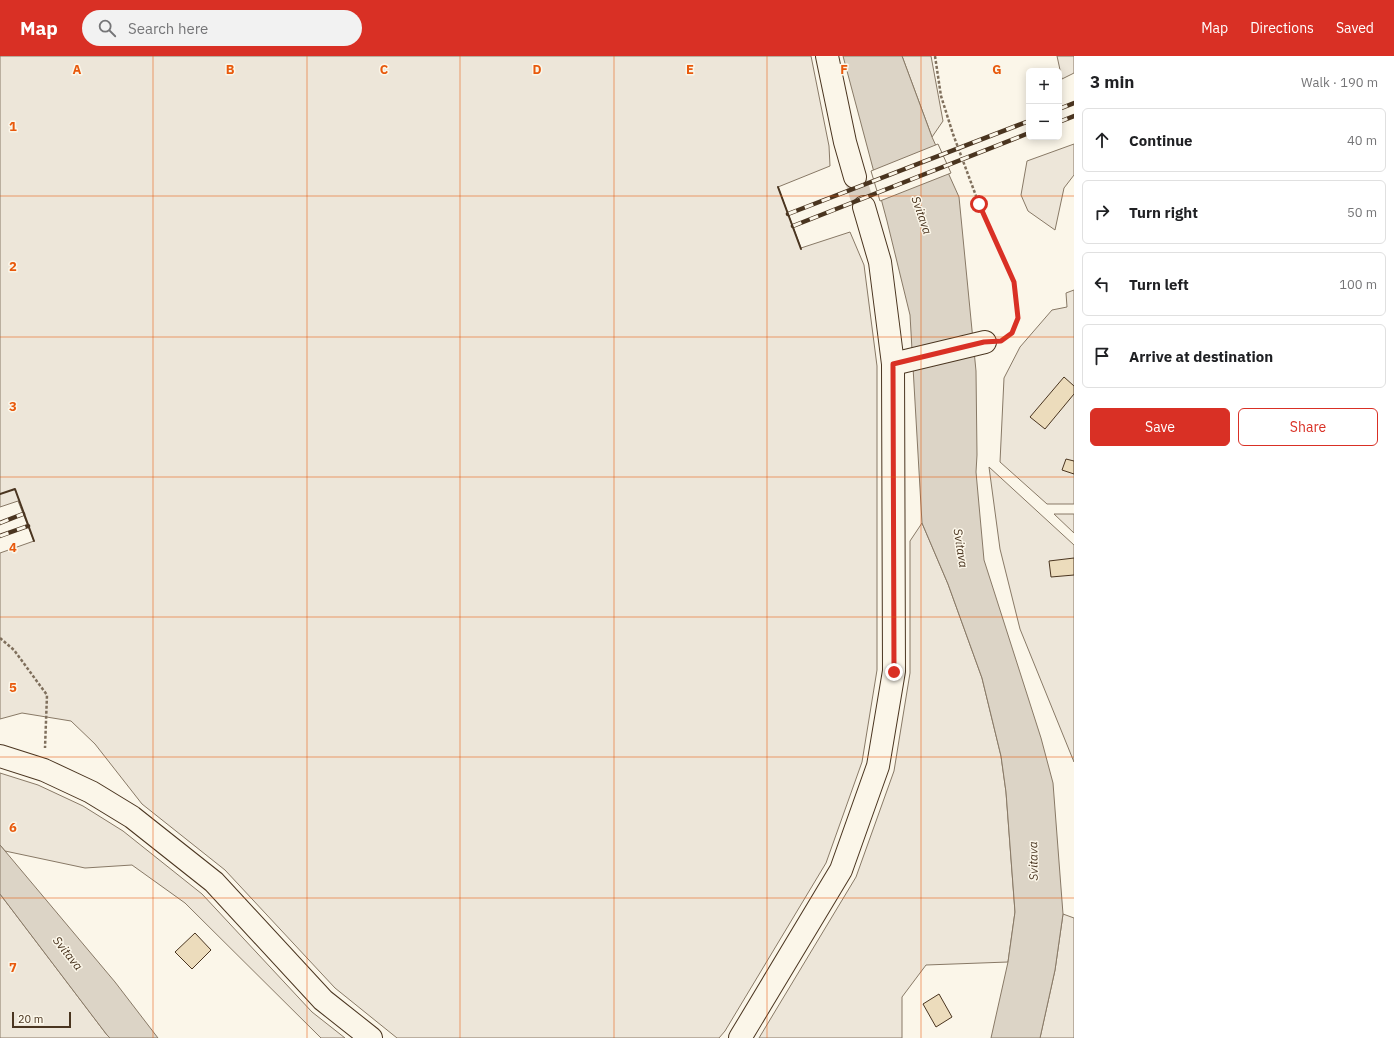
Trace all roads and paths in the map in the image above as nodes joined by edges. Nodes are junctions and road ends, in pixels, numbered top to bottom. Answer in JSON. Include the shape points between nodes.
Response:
{"nodes":[{"id":1,"x":827,"y":56,"type":"edge"},
{"id":2,"x":935,"y":56,"type":"edge"},
{"id":3,"x":855,"y":177,"type":"tunnel mouth"},
{"id":4,"x":864,"y":207,"type":"tunnel mouth"},
{"id":5,"x":984,"y":342,"type":"joint"},
{"id":6,"x":893,"y":364,"type":"junction"},
{"id":7,"x":0,"y":638,"type":"edge"},
{"id":8,"x":0,"y":756,"type":"edge"},
{"id":9,"x":44,"y":770,"type":"junction"},
{"id":10,"x":371,"y":1038,"type":"edge"},
{"id":11,"x":740,"y":1038,"type":"edge"}],
"edges":[{"from":1,"to":3,"type":"street"},
{"from":2,"to":5,"type":"path","via":[[941,96],[953,134],[979,204],[1014,282],[1018,318],[1012,333],[1001,341]]},
{"from":4,"to":6,"type":"street","via":[[880,262]]},
{"from":5,"to":6,"type":"street"},
{"from":6,"to":11,"type":"street","via":[[894,672],[878,766],[841,870]]},
{"from":7,"to":9,"type":"path","via":[[14,650],[47,695]]},
{"from":8,"to":9,"type":"street"},
{"from":9,"to":10,"type":"street","via":[[91,792],[132,817],[214,882],[323,1000]]}]}
